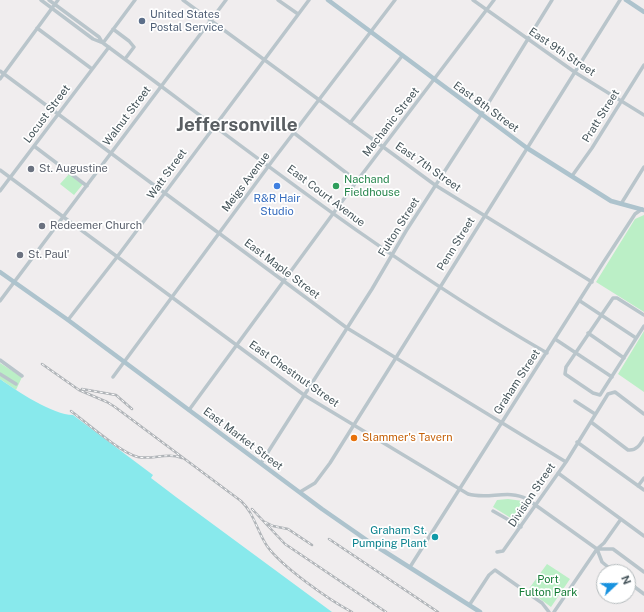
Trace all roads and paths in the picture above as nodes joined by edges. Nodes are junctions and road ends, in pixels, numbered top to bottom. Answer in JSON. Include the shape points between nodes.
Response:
{"nodes":[{"id":1,"x":41,"y":0,"type":"edge"},
{"id":2,"x":49,"y":0,"type":"edge"},
{"id":3,"x":58,"y":0,"type":"edge"},
{"id":4,"x":135,"y":0,"type":"edge"},
{"id":5,"x":183,"y":0,"type":"edge"},
{"id":6,"x":226,"y":0,"type":"edge"},
{"id":7,"x":278,"y":0,"type":"edge"},
{"id":8,"x":309,"y":0,"type":"edge"},
{"id":9,"x":328,"y":0,"type":"edge"},
{"id":10,"x":395,"y":0,"type":"edge"},
{"id":11,"x":473,"y":0,"type":"edge"},
{"id":12,"x":494,"y":0,"type":"edge"},
{"id":13,"x":552,"y":0,"type":"edge"},
{"id":14,"x":620,"y":0,"type":"edge"},
{"id":15,"x":626,"y":0,"type":"edge"},
{"id":16,"x":55,"y":4,"type":"junction"},
{"id":17,"x":52,"y":9,"type":"junction"},
{"id":18,"x":486,"y":10,"type":"junction"},
{"id":19,"x":644,"y":12,"type":"edge"},
{"id":20,"x":298,"y":14,"type":"junction"},
{"id":21,"x":210,"y":20,"type":"junction"},
{"id":22,"x":37,"y":28,"type":"junction"},
{"id":23,"x":113,"y":29,"type":"junction"},
{"id":24,"x":371,"y":32,"type":"junction"},
{"id":25,"x":528,"y":40,"type":"junction"},
{"id":26,"x":103,"y":43,"type":"junction"},
{"id":27,"x":108,"y":47,"type":"junction"},
{"id":28,"x":402,"y":56,"type":"junction"},
{"id":29,"x":126,"y":59,"type":"junction"},
{"id":30,"x":265,"y":59,"type":"junction"},
{"id":31,"x":644,"y":65,"type":"edge"},
{"id":32,"x":92,"y":69,"type":"junction"},
{"id":33,"x":2,"y":73,"type":"edge"},
{"id":34,"x":576,"y":73,"type":"junction"},
{"id":35,"x":0,"y":79,"type":"edge"},
{"id":36,"x":435,"y":80,"type":"junction"},
{"id":37,"x":162,"y":86,"type":"junction"},
{"id":38,"x":319,"y":100,"type":"junction"},
{"id":39,"x":622,"y":101,"type":"junction"},
{"id":40,"x":58,"y":114,"type":"junction"},
{"id":41,"x":481,"y":115,"type":"junction"},
{"id":42,"x":644,"y":115,"type":"edge"},
{"id":43,"x":350,"y":123,"type":"junction"},
{"id":44,"x":215,"y":125,"type":"junction"},
{"id":45,"x":294,"y":134,"type":"junction"},
{"id":46,"x":34,"y":146,"type":"junction"},
{"id":47,"x":383,"y":147,"type":"junction"},
{"id":48,"x":527,"y":148,"type":"junction"},
{"id":49,"x":111,"y":153,"type":"junction"},
{"id":50,"x":269,"y":166,"type":"junction"},
{"id":51,"x":644,"y":167,"type":"edge"},
{"id":52,"x":0,"y":170,"type":"edge"},
{"id":53,"x":572,"y":176,"type":"junction"},
{"id":54,"x":10,"y":178,"type":"junction"},
{"id":55,"x":357,"y":181,"type":"junction"},
{"id":56,"x":435,"y":185,"type":"junction"},
{"id":57,"x":87,"y":186,"type":"junction"},
{"id":58,"x":0,"y":191,"type":"edge"},
{"id":59,"x":165,"y":193,"type":"junction"},
{"id":60,"x":621,"y":204,"type":"junction"},
{"id":61,"x":643,"y":209,"type":"edge"},
{"id":62,"x":334,"y":213,"type":"junction"},
{"id":63,"x":484,"y":216,"type":"junction"},
{"id":64,"x":63,"y":217,"type":"junction"},
{"id":65,"x":219,"y":233,"type":"junction"},
{"id":66,"x":391,"y":255,"type":"junction"},
{"id":67,"x":117,"y":257,"type":"junction"},
{"id":68,"x":0,"y":272,"type":"edge"},
{"id":69,"x":284,"y":282,"type":"junction"},
{"id":70,"x":592,"y":282,"type":"junction"},
{"id":71,"x":14,"y":283,"type":"junction"},
{"id":72,"x":440,"y":287,"type":"junction"},
{"id":73,"x":172,"y":298,"type":"junction"},
{"id":74,"x":0,"y":301,"type":"edge"},
{"id":75,"x":580,"y":301,"type":"junction"},
{"id":76,"x":644,"y":315,"type":"edge"},
{"id":77,"x":601,"y":316,"type":"junction"},
{"id":78,"x":68,"y":320,"type":"junction"},
{"id":79,"x":644,"y":326,"type":"edge"},
{"id":80,"x":347,"y":328,"type":"junction"},
{"id":81,"x":588,"y":333,"type":"junction"},
{"id":82,"x":636,"y":338,"type":"junction"},
{"id":83,"x":555,"y":339,"type":"junction"},
{"id":84,"x":236,"y":345,"type":"junction"},
{"id":85,"x":547,"y":353,"type":"junction"},
{"id":86,"x":576,"y":353,"type":"junction"},
{"id":87,"x":397,"y":358,"type":"junction"},
{"id":88,"x":624,"y":358,"type":"junction"},
{"id":89,"x":0,"y":360,"type":"edge"},
{"id":90,"x":125,"y":363,"type":"junction"},
{"id":91,"x":0,"y":374,"type":"edge"},
{"id":92,"x":22,"y":376,"type":"dead end"},
{"id":93,"x":113,"y":377,"type":"dead end"},
{"id":94,"x":612,"y":377,"type":"junction"},
{"id":95,"x":16,"y":384,"type":"dead end"},
{"id":96,"x":304,"y":395,"type":"junction"},
{"id":97,"x":575,"y":401,"type":"dead end"},
{"id":98,"x":190,"y":410,"type":"junction"},
{"id":99,"x":595,"y":414,"type":"junction"},
{"id":100,"x":644,"y":414,"type":"edge"},
{"id":101,"x":502,"y":422,"type":"junction"},
{"id":102,"x":591,"y":422,"type":"junction"},
{"id":103,"x":354,"y":425,"type":"junction"},
{"id":104,"x":644,"y":438,"type":"edge"},
{"id":105,"x":578,"y":442,"type":"junction"},
{"id":106,"x":566,"y":462,"type":"junction"},
{"id":107,"x":261,"y":463,"type":"junction"},
{"id":108,"x":558,"y":473,"type":"junction"},
{"id":109,"x":644,"y":478,"type":"edge"},
{"id":110,"x":638,"y":486,"type":"junction"},
{"id":111,"x":458,"y":488,"type":"junction"},
{"id":112,"x":644,"y":490,"type":"edge"},
{"id":113,"x":300,"y":492,"type":"junction"},
{"id":114,"x":536,"y":504,"type":"junction"},
{"id":115,"x":493,"y":510,"type":"dead end"},
{"id":116,"x":621,"y":519,"type":"junction"},
{"id":117,"x":521,"y":527,"type":"junction"},
{"id":118,"x":644,"y":536,"type":"edge"},
{"id":119,"x":597,"y":549,"type":"junction"},
{"id":120,"x":497,"y":552,"type":"dead end"},
{"id":121,"x":604,"y":564,"type":"edge"},
{"id":122,"x":410,"y":567,"type":"junction"},
{"id":123,"x":644,"y":572,"type":"edge"},
{"id":124,"x":470,"y":604,"type":"junction"},
{"id":125,"x":480,"y":612,"type":"edge"},
{"id":126,"x":549,"y":612,"type":"edge"},
{"id":127,"x":554,"y":612,"type":"edge"}],
"edges":[{"from":1,"to":17,"type":"street","name":"East Court Avenue"},
{"from":2,"to":16,"type":"street","name":"East Court Avenue"},
{"from":3,"to":16,"type":"street"},
{"from":4,"to":23,"type":"street"},
{"from":5,"to":21,"type":"street","name":"East 7th Street"},
{"from":6,"to":21,"type":"street","name":"Walnut Street"},
{"from":7,"to":20,"type":"street"},
{"from":8,"to":20,"type":"street","name":"Watt Street"},
{"from":9,"to":24,"type":"main road","name":"East 8th Street"},
{"from":10,"to":24,"type":"street","name":"Meigs Avenue"},
{"from":11,"to":18,"type":"street","name":"East 9th Street"},
{"from":12,"to":18,"type":"street","name":"Mechanic Street"},
{"from":13,"to":25,"type":"street","name":"Fulton Street"},
{"from":14,"to":34,"type":"street","name":"Penn Street"},
{"from":15,"to":19,"type":"main road"},
{"from":16,"to":17,"type":"street"},
{"from":16,"to":26,"type":"street","name":"East Court Avenue","via":[[100,37]]},
{"from":17,"to":22,"type":"street"},
{"from":17,"to":26,"type":"street","name":"East Court Avenue"},
{"from":18,"to":25,"type":"street","name":"East 9th Street"},
{"from":18,"to":36,"type":"street","name":"Mechanic Street"},
{"from":20,"to":30,"type":"street","name":"Watt Street"},
{"from":21,"to":30,"type":"street","name":"East 7th Street"},
{"from":21,"to":37,"type":"street","name":"Walnut Street"},
{"from":22,"to":32,"type":"street"},
{"from":22,"to":33,"type":"street"},
{"from":23,"to":26,"type":"street"},
{"from":23,"to":29,"type":"street","via":[[134,47]]},
{"from":24,"to":28,"type":"main road","name":"East 8th Street"},
{"from":24,"to":38,"type":"street","name":"Meigs Avenue"},
{"from":25,"to":34,"type":"street","name":"East 9th Street"},
{"from":25,"to":41,"type":"street","name":"Fulton Street"},
{"from":26,"to":27,"type":"street","name":"East Court Avenue"},
{"from":27,"to":29,"type":"street","name":"East Court Avenue"},
{"from":27,"to":32,"type":"street","name":"Locust Street"},
{"from":28,"to":36,"type":"main road","name":"East 8th Street"},
{"from":28,"to":43,"type":"street"},
{"from":29,"to":37,"type":"street","name":"East Court Avenue"},
{"from":30,"to":38,"type":"street","name":"East 7th Street"},
{"from":30,"to":44,"type":"street","name":"Watt Street"},
{"from":31,"to":39,"type":"street","name":"Pratt Street"},
{"from":32,"to":40,"type":"street","name":"Locust Street"},
{"from":33,"to":35,"type":"street"},
{"from":33,"to":40,"type":"street","name":"East Maple Street"},
{"from":34,"to":39,"type":"street","name":"East 9th Street"},
{"from":34,"to":48,"type":"street","name":"Penn Street"},
{"from":36,"to":41,"type":"main road","name":"East 8th Street"},
{"from":36,"to":47,"type":"street","name":"Mechanic Street"},
{"from":37,"to":44,"type":"street","name":"East Court Avenue"},
{"from":37,"to":49,"type":"street","name":"Walnut Street"},
{"from":38,"to":43,"type":"street","name":"East 7th Street"},
{"from":38,"to":45,"type":"street","name":"Meigs Avenue"},
{"from":39,"to":42,"type":"street","name":"East 9th Street"},
{"from":39,"to":53,"type":"street","name":"Pratt Street"},
{"from":40,"to":46,"type":"street","name":"Locust Street"},
{"from":40,"to":49,"type":"street","name":"East Maple Street"},
{"from":41,"to":48,"type":"main road","name":"East 8th Street"},
{"from":41,"to":56,"type":"street","name":"Fulton Street"},
{"from":43,"to":47,"type":"street","name":"East 7th Street"},
{"from":44,"to":50,"type":"street","name":"East Court Avenue"},
{"from":44,"to":59,"type":"street","name":"Watt Street"},
{"from":45,"to":50,"type":"street","name":"Meigs Avenue"},
{"from":45,"to":55,"type":"street"},
{"from":46,"to":54,"type":"street","name":"Locust Street"},
{"from":46,"to":57,"type":"street"},
{"from":47,"to":55,"type":"street","name":"Mechanic Street"},
{"from":47,"to":56,"type":"street","name":"East 7th Street"},
{"from":48,"to":53,"type":"main road","name":"East 8th Street"},
{"from":48,"to":63,"type":"street","name":"Penn Street"},
{"from":49,"to":57,"type":"street","name":"Walnut Street"},
{"from":49,"to":59,"type":"street","name":"East Maple Street"},
{"from":50,"to":62,"type":"street","name":"East Court Avenue"},
{"from":50,"to":65,"type":"street","name":"Meigs Avenue"},
{"from":51,"to":60,"type":"street"},
{"from":52,"to":54,"type":"street","name":"East Chestnut Street"},
{"from":53,"to":60,"type":"main road","name":"East 8th Street","via":[[611,201]]},
{"from":54,"to":58,"type":"street","name":"Locust Street"},
{"from":54,"to":64,"type":"street","name":"East Chestnut Street"},
{"from":55,"to":62,"type":"street","name":"Mechanic Street"},
{"from":56,"to":63,"type":"street","name":"East 7th Street"},
{"from":56,"to":66,"type":"street","name":"Fulton Street"},
{"from":57,"to":64,"type":"street","name":"Walnut Street"},
{"from":59,"to":65,"type":"street","name":"East Maple Street"},
{"from":59,"to":67,"type":"street","name":"Watt Street"},
{"from":60,"to":61,"type":"main road","name":"East 8th Street"},
{"from":61,"to":70,"type":"street","name":"Graham Street","via":[[635,214]]},
{"from":62,"to":66,"type":"street","name":"East Court Avenue"},
{"from":62,"to":69,"type":"street","name":"Mechanic Street"},
{"from":63,"to":70,"type":"street","name":"East 7th Street"},
{"from":63,"to":72,"type":"street","name":"Penn Street"},
{"from":64,"to":67,"type":"street","name":"East Chestnut Street"},
{"from":64,"to":71,"type":"street","name":"Walnut Street"},
{"from":65,"to":69,"type":"street","name":"East Maple Street"},
{"from":65,"to":73,"type":"street","name":"Meigs Avenue"},
{"from":66,"to":72,"type":"street","name":"East Court Avenue"},
{"from":66,"to":80,"type":"street","name":"Fulton Street"},
{"from":67,"to":73,"type":"street","name":"East Chestnut Street"},
{"from":67,"to":78,"type":"street","name":"Watt Street"},
{"from":68,"to":71,"type":"main road","name":"East Market Street"},
{"from":69,"to":80,"type":"street","name":"East Maple Street"},
{"from":69,"to":84,"type":"street","name":"Mechanic Street"},
{"from":70,"to":75,"type":"street","name":"Graham Street"},
{"from":71,"to":74,"type":"street","name":"Walnut Street"},
{"from":71,"to":78,"type":"main road","name":"East Market Street"},
{"from":72,"to":85,"type":"street","name":"East Court Avenue"},
{"from":72,"to":87,"type":"street","name":"Penn Street"},
{"from":73,"to":84,"type":"street","name":"East Chestnut Street"},
{"from":73,"to":90,"type":"street","name":"Meigs Avenue"},
{"from":75,"to":77,"type":"street"},
{"from":75,"to":83,"type":"street","name":"Graham Street"},
{"from":76,"to":77,"type":"street","via":[[615,297]]},
{"from":77,"to":81,"type":"street"},
{"from":77,"to":82,"type":"street"},
{"from":78,"to":90,"type":"main road","name":"East Market Street"},
{"from":79,"to":82,"type":"street"},
{"from":80,"to":87,"type":"street","name":"East Maple Street"},
{"from":80,"to":96,"type":"street","name":"Fulton Street"},
{"from":81,"to":86,"type":"street"},
{"from":81,"to":88,"type":"street"},
{"from":82,"to":88,"type":"street"},
{"from":83,"to":85,"type":"street","name":"Graham Street"},
{"from":83,"to":86,"type":"street"},
{"from":84,"to":96,"type":"street","name":"East Chestnut Street"},
{"from":84,"to":98,"type":"street","name":"Mechanic Street"},
{"from":85,"to":101,"type":"street","name":"Graham Street"},
{"from":86,"to":94,"type":"street"},
{"from":86,"to":94,"type":"street","via":[[564,373],[593,393],[600,395]]},
{"from":87,"to":101,"type":"street","name":"East Maple Street"},
{"from":87,"to":103,"type":"street","name":"Penn Street"},
{"from":88,"to":94,"type":"street"},
{"from":89,"to":92,"type":"street"},
{"from":90,"to":93,"type":"street","name":"Meigs Avenue"},
{"from":90,"to":98,"type":"main road","name":"East Market Street"},
{"from":91,"to":95,"type":"street"},
{"from":96,"to":103,"type":"street","name":"East Chestnut Street"},
{"from":96,"to":107,"type":"street","name":"Fulton Street"},
{"from":97,"to":99,"type":"street"},
{"from":98,"to":107,"type":"main road","name":"East Market Street"},
{"from":99,"to":100,"type":"street","name":"Division Street","via":[[608,394],[615,392]]},
{"from":99,"to":102,"type":"street","name":"Division Street"},
{"from":101,"to":106,"type":"street","name":"East Maple Street"},
{"from":101,"to":111,"type":"street","name":"Graham Street","via":[[482,456]]},
{"from":102,"to":104,"type":"street","via":[[628,450],[637,448]]},
{"from":102,"to":105,"type":"street","name":"Division Street"},
{"from":103,"to":111,"type":"street","name":"East Chestnut Street"},
{"from":103,"to":113,"type":"street","name":"Penn Street","via":[[324,473],[315,483]]},
{"from":105,"to":106,"type":"street","name":"Division Street"},
{"from":105,"to":110,"type":"street"},
{"from":106,"to":108,"type":"street","name":"Division Street"},
{"from":107,"to":113,"type":"main road","name":"East Market Street"},
{"from":108,"to":114,"type":"street","name":"Division Street"},
{"from":108,"to":116,"type":"street"},
{"from":109,"to":110,"type":"street"},
{"from":110,"to":112,"type":"street"},
{"from":111,"to":114,"type":"street","name":"East Chestnut Street","via":[[475,496],[514,494]]},
{"from":111,"to":122,"type":"street","name":"Graham Street"},
{"from":113,"to":122,"type":"main road","name":"East Market Street","via":[[368,541]]},
{"from":114,"to":117,"type":"street","name":"Division Street"},
{"from":114,"to":119,"type":"street","name":"East Chestnut Street"},
{"from":115,"to":117,"type":"street"},
{"from":116,"to":118,"type":"street"},
{"from":116,"to":119,"type":"street"},
{"from":117,"to":120,"type":"street","name":"Division Street","via":[[506,549]]},
{"from":119,"to":121,"type":"street"},
{"from":119,"to":123,"type":"street","via":[[613,549]]},
{"from":119,"to":127,"type":"street"},
{"from":122,"to":124,"type":"main road","name":"East Market Street"},
{"from":124,"to":125,"type":"main road","name":"East Market Street"},
{"from":124,"to":126,"type":"street","via":[[494,570],[497,570],[542,603]]}]}
